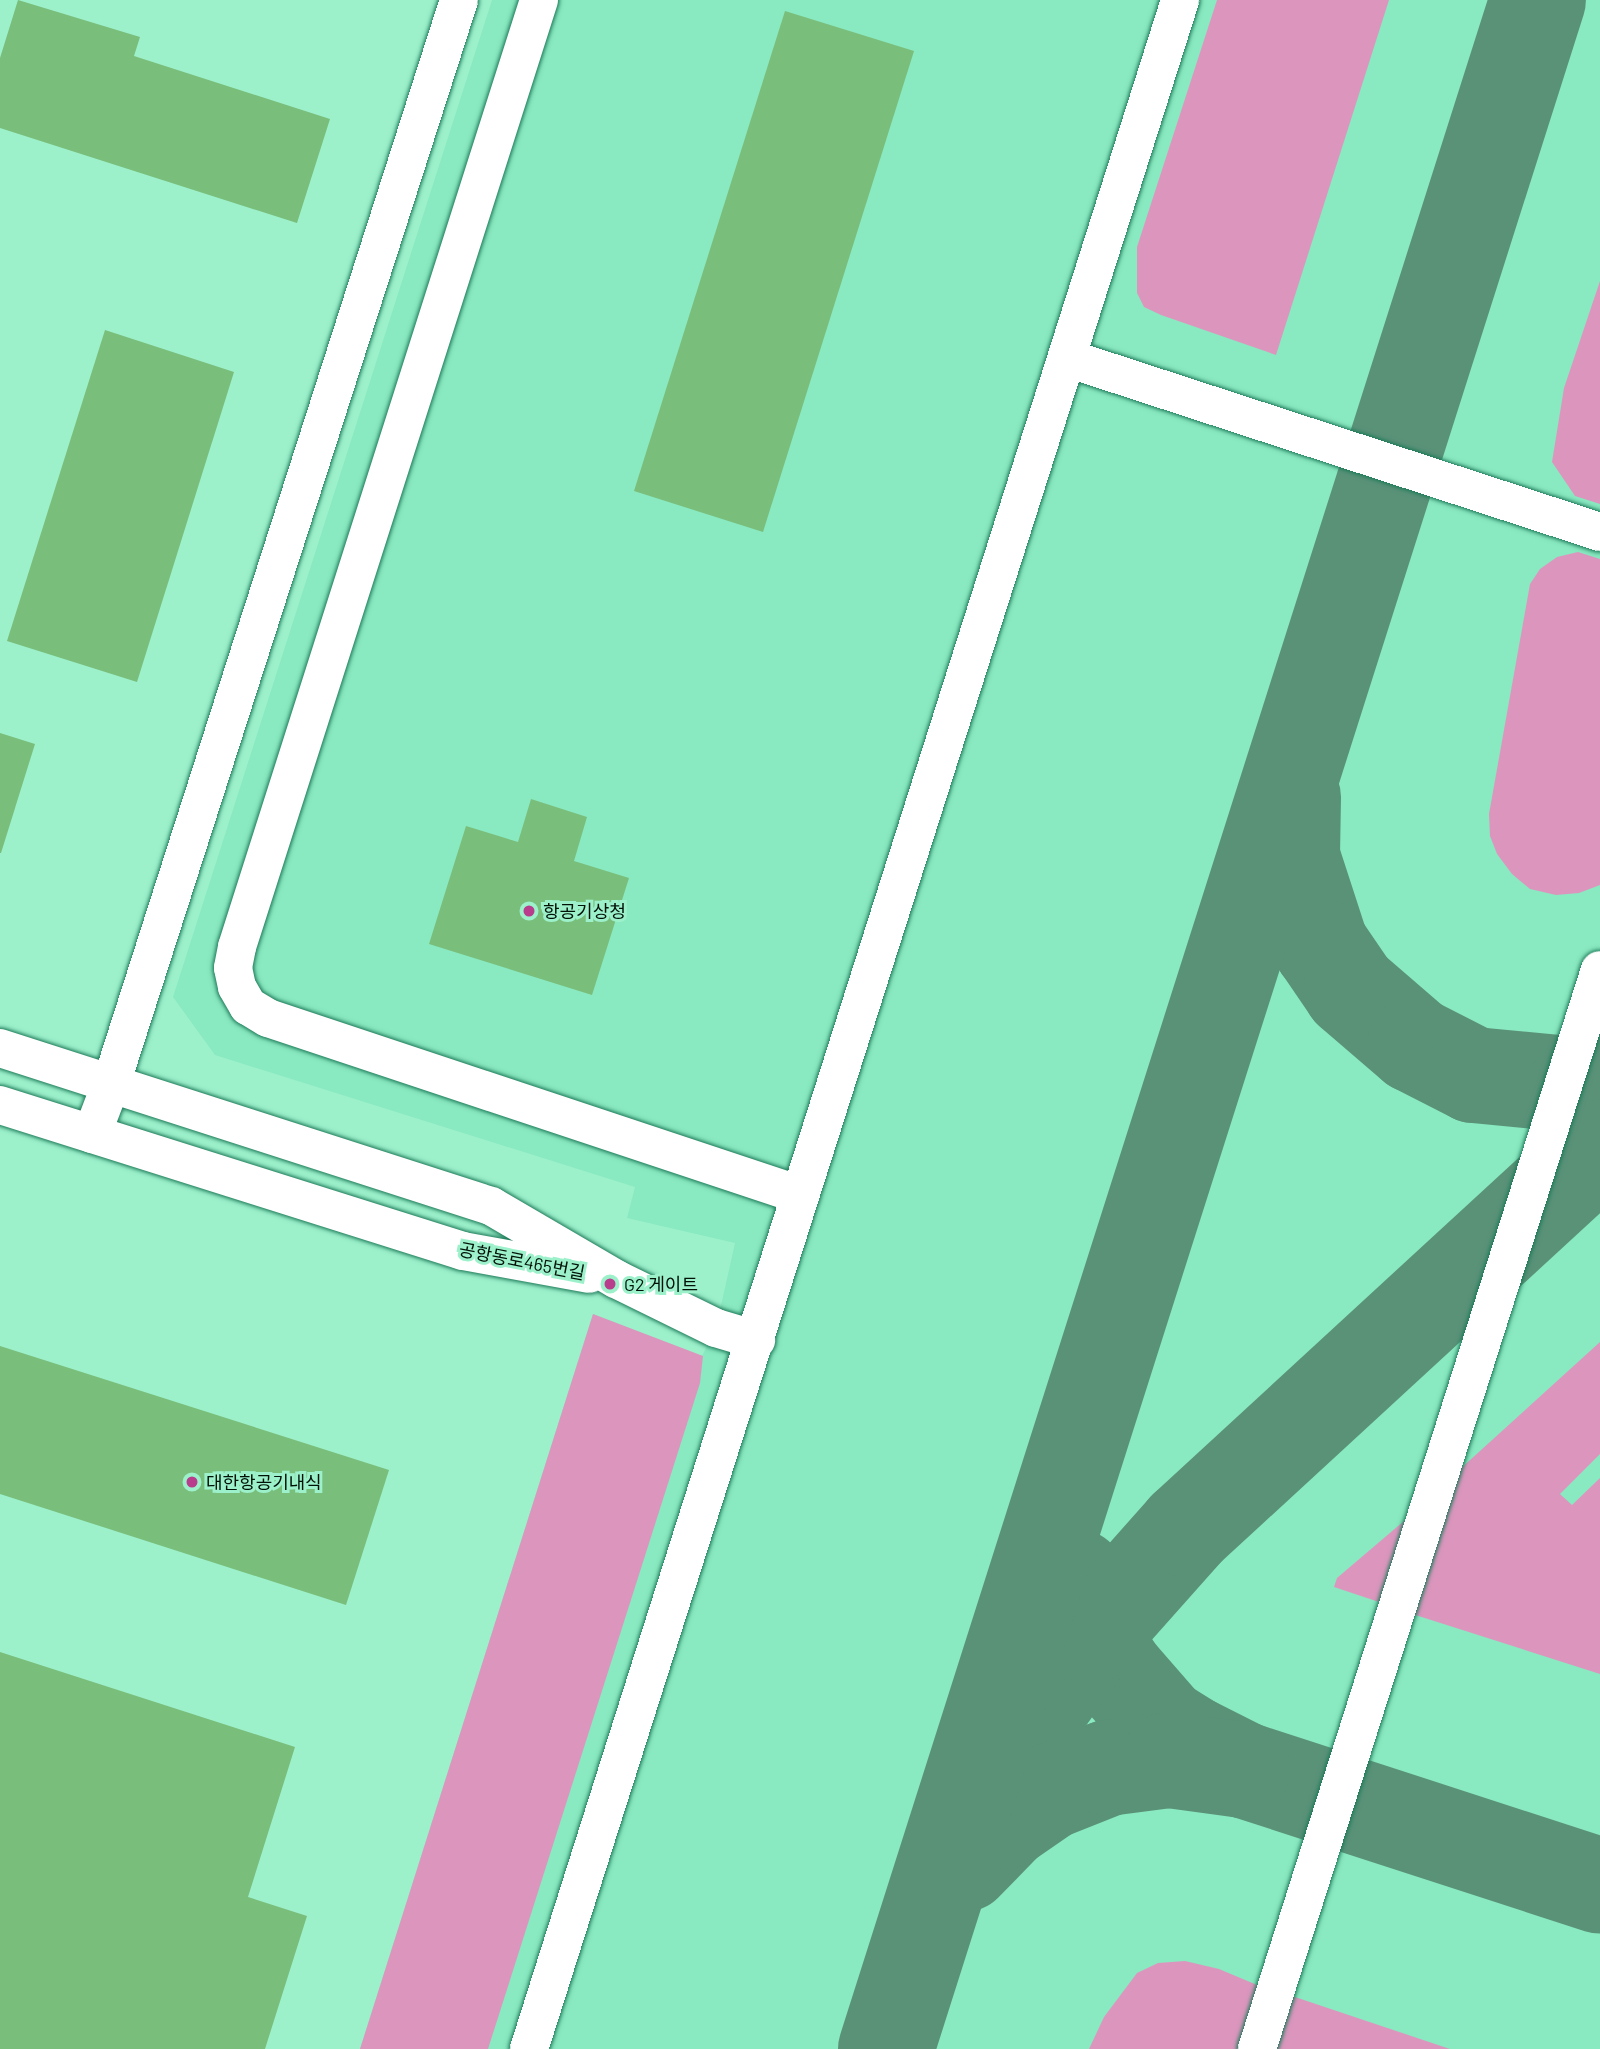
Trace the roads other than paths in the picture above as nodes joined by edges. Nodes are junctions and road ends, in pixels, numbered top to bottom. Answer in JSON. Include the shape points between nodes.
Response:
{"nodes":[{"id":1,"x":459,"y":0,"type":"edge"},
{"id":2,"x":539,"y":0,"type":"edge"},
{"id":3,"x":1180,"y":0,"type":"edge"},
{"id":4,"x":1067,"y":358,"type":"junction"},
{"id":5,"x":1600,"y":532,"type":"edge"},
{"id":6,"x":1600,"y":970,"type":"edge"},
{"id":7,"x":0,"y":1048,"type":"edge"},
{"id":8,"x":111,"y":1084,"type":"junction"},
{"id":9,"x":0,"y":1105,"type":"edge"},
{"id":10,"x":92,"y":1134,"type":"junction"},
{"id":11,"x":800,"y":1195,"type":"junction"},
{"id":12,"x":615,"y":1279,"type":"junction"},
{"id":13,"x":756,"y":1340,"type":"junction"},
{"id":14,"x":530,"y":2049,"type":"edge"},
{"id":15,"x":1257,"y":2049,"type":"edge"}],
"edges":[{"from":1,"to":8,"type":"lane"},
{"from":2,"to":11,"type":"lane","via":[[237,947],[233,968],[237,987],[248,1006],[268,1018]]},
{"from":3,"to":4,"type":"lane"},
{"from":4,"to":5,"type":"lane"},
{"from":4,"to":11,"type":"lane"},
{"from":6,"to":15,"type":"lane"},
{"from":7,"to":8,"type":"lane","name":"공항동로465번길"},
{"from":8,"to":10,"type":"lane"},
{"from":8,"to":12,"type":"lane","name":"공항동로465번길","via":[[491,1206]]},
{"from":9,"to":10,"type":"lane","name":"공항동로465번길"},
{"from":10,"to":12,"type":"lane","name":"공항동로465번길","via":[[463,1251]]},
{"from":11,"to":13,"type":"lane"},
{"from":12,"to":13,"type":"lane","via":[[716,1328]]},
{"from":13,"to":14,"type":"lane"}]}
